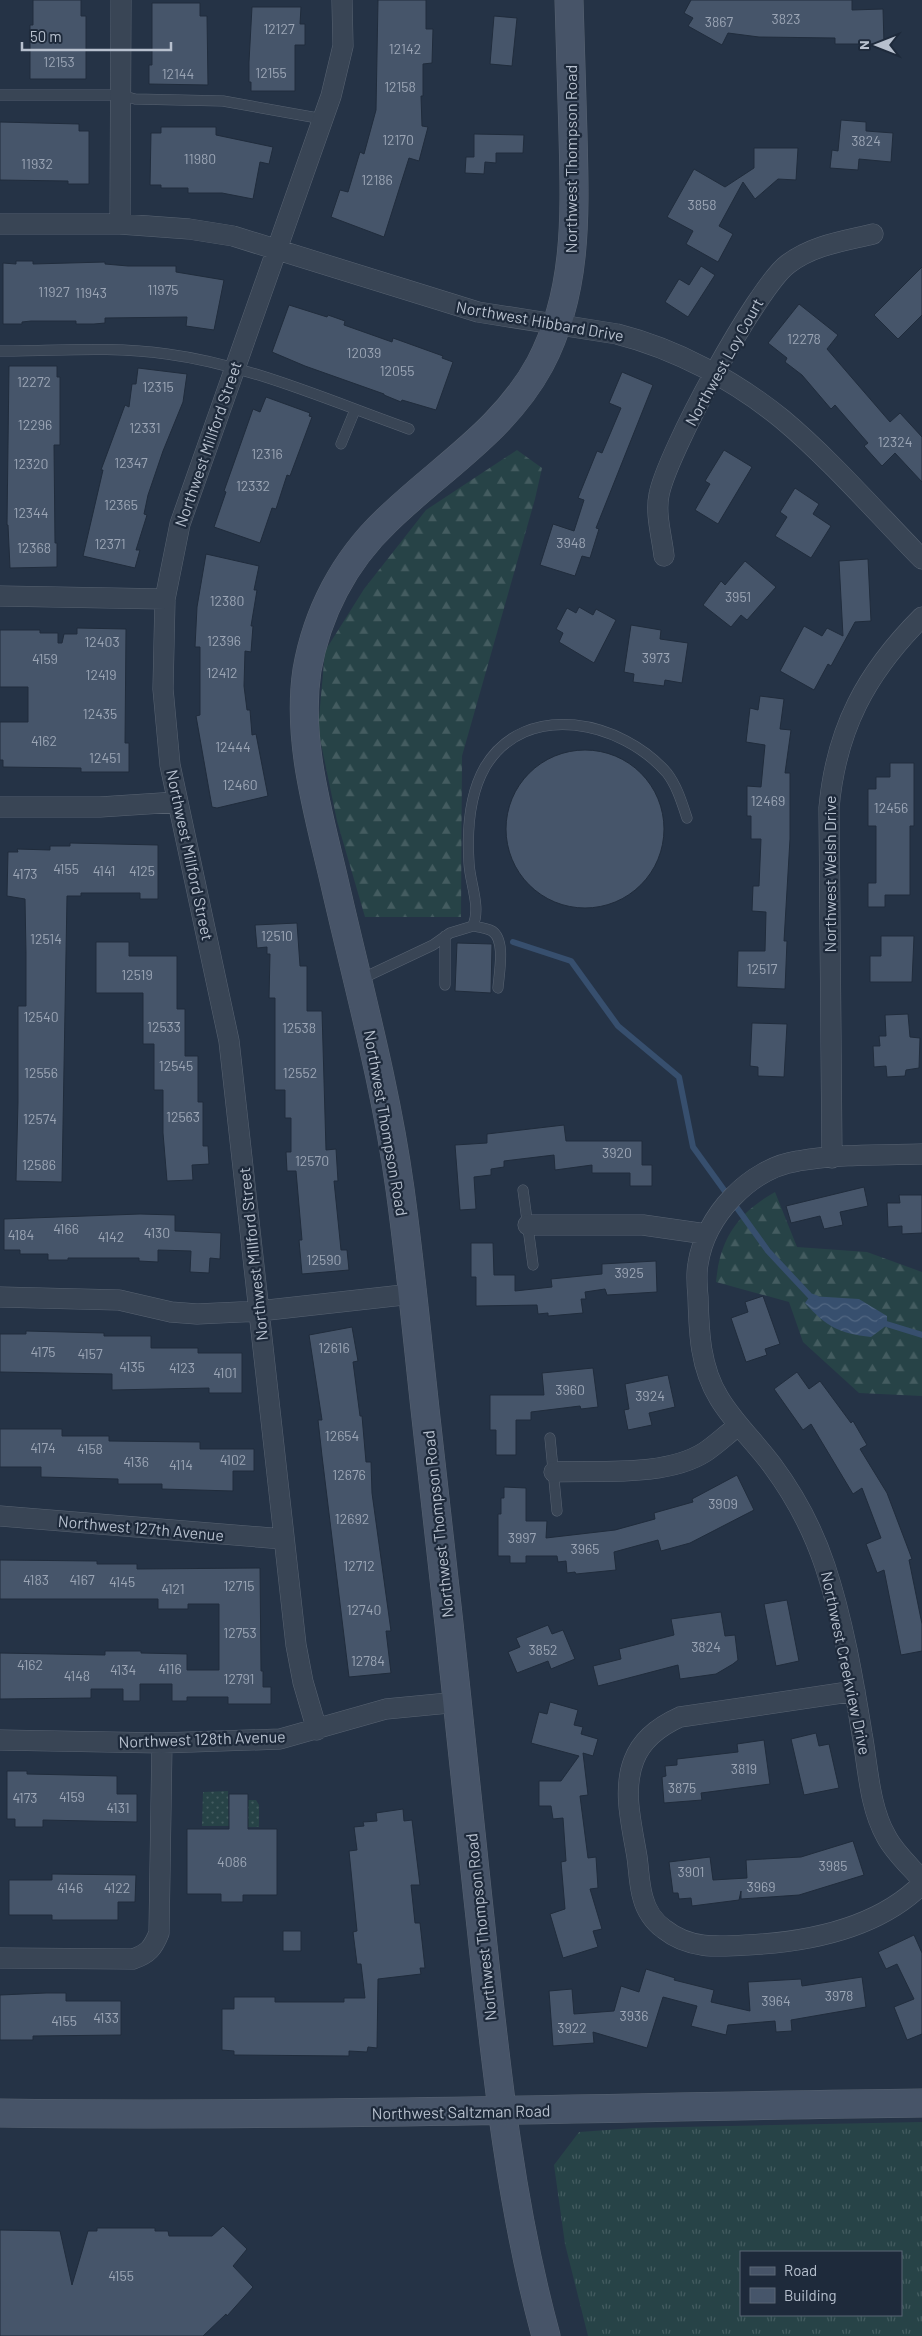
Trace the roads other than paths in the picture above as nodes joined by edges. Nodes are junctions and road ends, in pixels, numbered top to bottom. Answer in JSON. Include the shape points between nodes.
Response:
{"nodes":[{"id":1,"x":120,"y":0,"type":"edge"},
{"id":2,"x":342,"y":0,"type":"edge"},
{"id":3,"x":569,"y":0,"type":"edge"},
{"id":4,"x":0,"y":95,"type":"edge"},
{"id":5,"x":120,"y":95,"type":"junction"},
{"id":6,"x":324,"y":119,"type":"junction"},
{"id":7,"x":0,"y":224,"type":"edge"},
{"id":8,"x":120,"y":224,"type":"junction"},
{"id":9,"x":873,"y":234,"type":"dead end"},
{"id":10,"x":276,"y":248,"type":"junction"},
{"id":11,"x":556,"y":324,"type":"junction"},
{"id":12,"x":0,"y":351,"type":"edge"},
{"id":13,"x":234,"y":368,"type":"junction"},
{"id":14,"x":716,"y":374,"type":"junction"},
{"id":15,"x":355,"y":410,"type":"junction"},
{"id":16,"x":409,"y":429,"type":"dead end"},
{"id":17,"x":341,"y":444,"type":"dead end"},
{"id":18,"x":664,"y":556,"type":"dead end"},
{"id":19,"x":922,"y":559,"type":"edge"},
{"id":20,"x":0,"y":596,"type":"edge"},
{"id":21,"x":165,"y":598,"type":"junction"},
{"id":22,"x":922,"y":617,"type":"edge"},
{"id":23,"x":177,"y":802,"type":"junction"},
{"id":24,"x":0,"y":807,"type":"edge"},
{"id":25,"x":687,"y":818,"type":"dead end"},
{"id":26,"x":473,"y":926,"type":"junction"},
{"id":27,"x":445,"y":936,"type":"junction"},
{"id":28,"x":358,"y":980,"type":"junction"},
{"id":29,"x":445,"y":985,"type":"dead end"},
{"id":30,"x":498,"y":988,"type":"dead end"},
{"id":31,"x":922,"y":1154,"type":"edge"},
{"id":32,"x":832,"y":1158,"type":"junction"},
{"id":33,"x":523,"y":1190,"type":"dead end"},
{"id":34,"x":528,"y":1225,"type":"junction"},
{"id":35,"x":706,"y":1234,"type":"junction"},
{"id":36,"x":533,"y":1265,"type":"dead end"},
{"id":37,"x":412,"y":1294,"type":"junction"},
{"id":38,"x":0,"y":1297,"type":"edge"},
{"id":39,"x":259,"y":1311,"type":"junction"},
{"id":40,"x":738,"y":1426,"type":"junction"},
{"id":41,"x":550,"y":1438,"type":"dead end"},
{"id":42,"x":554,"y":1472,"type":"junction"},
{"id":43,"x":558,"y":1511,"type":"dead end"},
{"id":44,"x":0,"y":1516,"type":"edge"},
{"id":45,"x":283,"y":1539,"type":"junction"},
{"id":46,"x":855,"y":1692,"type":"junction"},
{"id":47,"x":459,"y":1702,"type":"junction"},
{"id":48,"x":317,"y":1730,"type":"junction"},
{"id":49,"x":0,"y":1740,"type":"edge"},
{"id":50,"x":162,"y":1743,"type":"junction"},
{"id":51,"x":922,"y":1880,"type":"edge"},
{"id":52,"x":922,"y":1884,"type":"edge"},
{"id":53,"x":0,"y":1958,"type":"edge"},
{"id":54,"x":922,"y":2103,"type":"edge"},
{"id":55,"x":504,"y":2112,"type":"junction"},
{"id":56,"x":0,"y":2113,"type":"edge"},
{"id":57,"x":546,"y":2336,"type":"edge"}],
"edges":[{"from":1,"to":5,"type":"street"},
{"from":2,"to":6,"type":"street","name":"Northwest Millford Street","via":[[343,46]]},
{"from":3,"to":11,"type":"street","name":"Northwest Thompson Road","via":[[574,229],[567,288]]},
{"from":4,"to":5,"type":"lane"},
{"from":5,"to":6,"type":"lane","via":[[135,100],[216,100]]},
{"from":5,"to":8,"type":"street"},
{"from":6,"to":10,"type":"street","name":"Northwest Millford Street"},
{"from":7,"to":8,"type":"street","name":"Northwest Hibbard Drive"},
{"from":8,"to":10,"type":"street","name":"Northwest Hibbard Drive","via":[[189,229]]},
{"from":9,"to":14,"type":"street","name":"Northwest Loy Court","via":[[824,245],[787,265],[759,299]]},
{"from":10,"to":11,"type":"street","name":"Northwest Hibbard Drive","via":[[478,312]]},
{"from":10,"to":13,"type":"street","name":"Northwest Millford Street"},
{"from":11,"to":14,"type":"street","name":"Northwest Hibbard Drive","via":[[639,339]]},
{"from":11,"to":28,"type":"street","name":"Northwest Thompson Road","via":[[529,383],[506,412],[484,437],[380,526],[349,563],[326,603],[312,641],[306,682],[305,729],[309,766]]},
{"from":12,"to":13,"type":"lane","via":[[156,352]]},
{"from":13,"to":15,"type":"lane"},
{"from":13,"to":21,"type":"street","name":"Northwest Millford Street","via":[[180,524]]},
{"from":14,"to":18,"type":"street","name":"Northwest Loy Court","via":[[671,458],[659,496]]},
{"from":14,"to":19,"type":"street","name":"Northwest Hibbard Drive","via":[[764,405],[799,434]]},
{"from":15,"to":16,"type":"lane"},
{"from":15,"to":17,"type":"lane"},
{"from":20,"to":21,"type":"street"},
{"from":21,"to":23,"type":"street","name":"Northwest Millford Street","via":[[165,724]]},
{"from":22,"to":32,"type":"street","name":"Northwest Welsh Drive","via":[[889,653],[860,696],[839,745],[831,780]]},
{"from":23,"to":24,"type":"street","via":[[100,807]]},
{"from":23,"to":39,"type":"street","name":"Northwest Millford Street","via":[[229,1041]]},
{"from":25,"to":26,"type":"lane","via":[[668,775],[647,754],[625,742],[587,726],[542,726],[522,731],[502,746],[485,768],[473,796],[469,864],[477,917]]},
{"from":26,"to":27,"type":"lane"},
{"from":26,"to":30,"type":"lane","via":[[490,929],[497,935],[500,943]]},
{"from":27,"to":28,"type":"lane","via":[[433,945]]},
{"from":27,"to":29,"type":"lane"},
{"from":28,"to":37,"type":"street","name":"Northwest Thompson Road","via":[[383,1084],[400,1188]]},
{"from":31,"to":32,"type":"street","name":"Northwest Creekview Drive"},
{"from":32,"to":35,"type":"street","name":"Northwest Creekview Drive","via":[[797,1161],[773,1168],[737,1193],[719,1212]]},
{"from":33,"to":34,"type":"lane"},
{"from":34,"to":35,"type":"street","via":[[643,1225]]},
{"from":34,"to":36,"type":"lane"},
{"from":35,"to":40,"type":"street","name":"Northwest Creekview Drive","via":[[698,1263],[699,1341],[706,1371],[718,1397]]},
{"from":37,"to":39,"type":"street"},
{"from":37,"to":47,"type":"street","name":"Northwest Thompson Road"},
{"from":38,"to":39,"type":"street","via":[[119,1300],[171,1312],[197,1314]]},
{"from":39,"to":45,"type":"street","name":"Northwest Millford Street"},
{"from":40,"to":42,"type":"street","via":[[704,1452],[678,1464],[652,1469]]},
{"from":40,"to":46,"type":"street","name":"Northwest Creekview Drive","via":[[772,1465],[811,1529],[834,1596]]},
{"from":41,"to":42,"type":"lane"},
{"from":42,"to":43,"type":"lane"},
{"from":44,"to":45,"type":"street","name":"Northwest 127th Avenue"},
{"from":45,"to":48,"type":"street","name":"Northwest Millford Street","via":[[296,1645]]},
{"from":46,"to":51,"type":"street","name":"Northwest Creekview Drive","via":[[878,1816],[886,1836]]},
{"from":46,"to":52,"type":"street","via":[[680,1717],[662,1725],[647,1738],[634,1758],[628,1798],[643,1899],[651,1916],[677,1938],[710,1947],[786,1943],[838,1931],[884,1912]]},
{"from":47,"to":48,"type":"street","name":"Northwest 128th Avenue","via":[[386,1709]]},
{"from":47,"to":55,"type":"street","name":"Northwest Thompson Road","via":[[496,2064]]},
{"from":48,"to":50,"type":"street","name":"Northwest 128th Avenue","via":[[280,1739]]},
{"from":49,"to":50,"type":"street","name":"Northwest 128th Avenue"},
{"from":50,"to":53,"type":"street","via":[[159,1933],[154,1946],[147,1954],[133,1959]]},
{"from":54,"to":55,"type":"street","name":"Northwest Saltzman Road"},
{"from":55,"to":56,"type":"street","name":"Northwest Saltzman Road"},
{"from":55,"to":57,"type":"street","name":"Northwest Thompson Road","via":[[526,2255]]}]}
